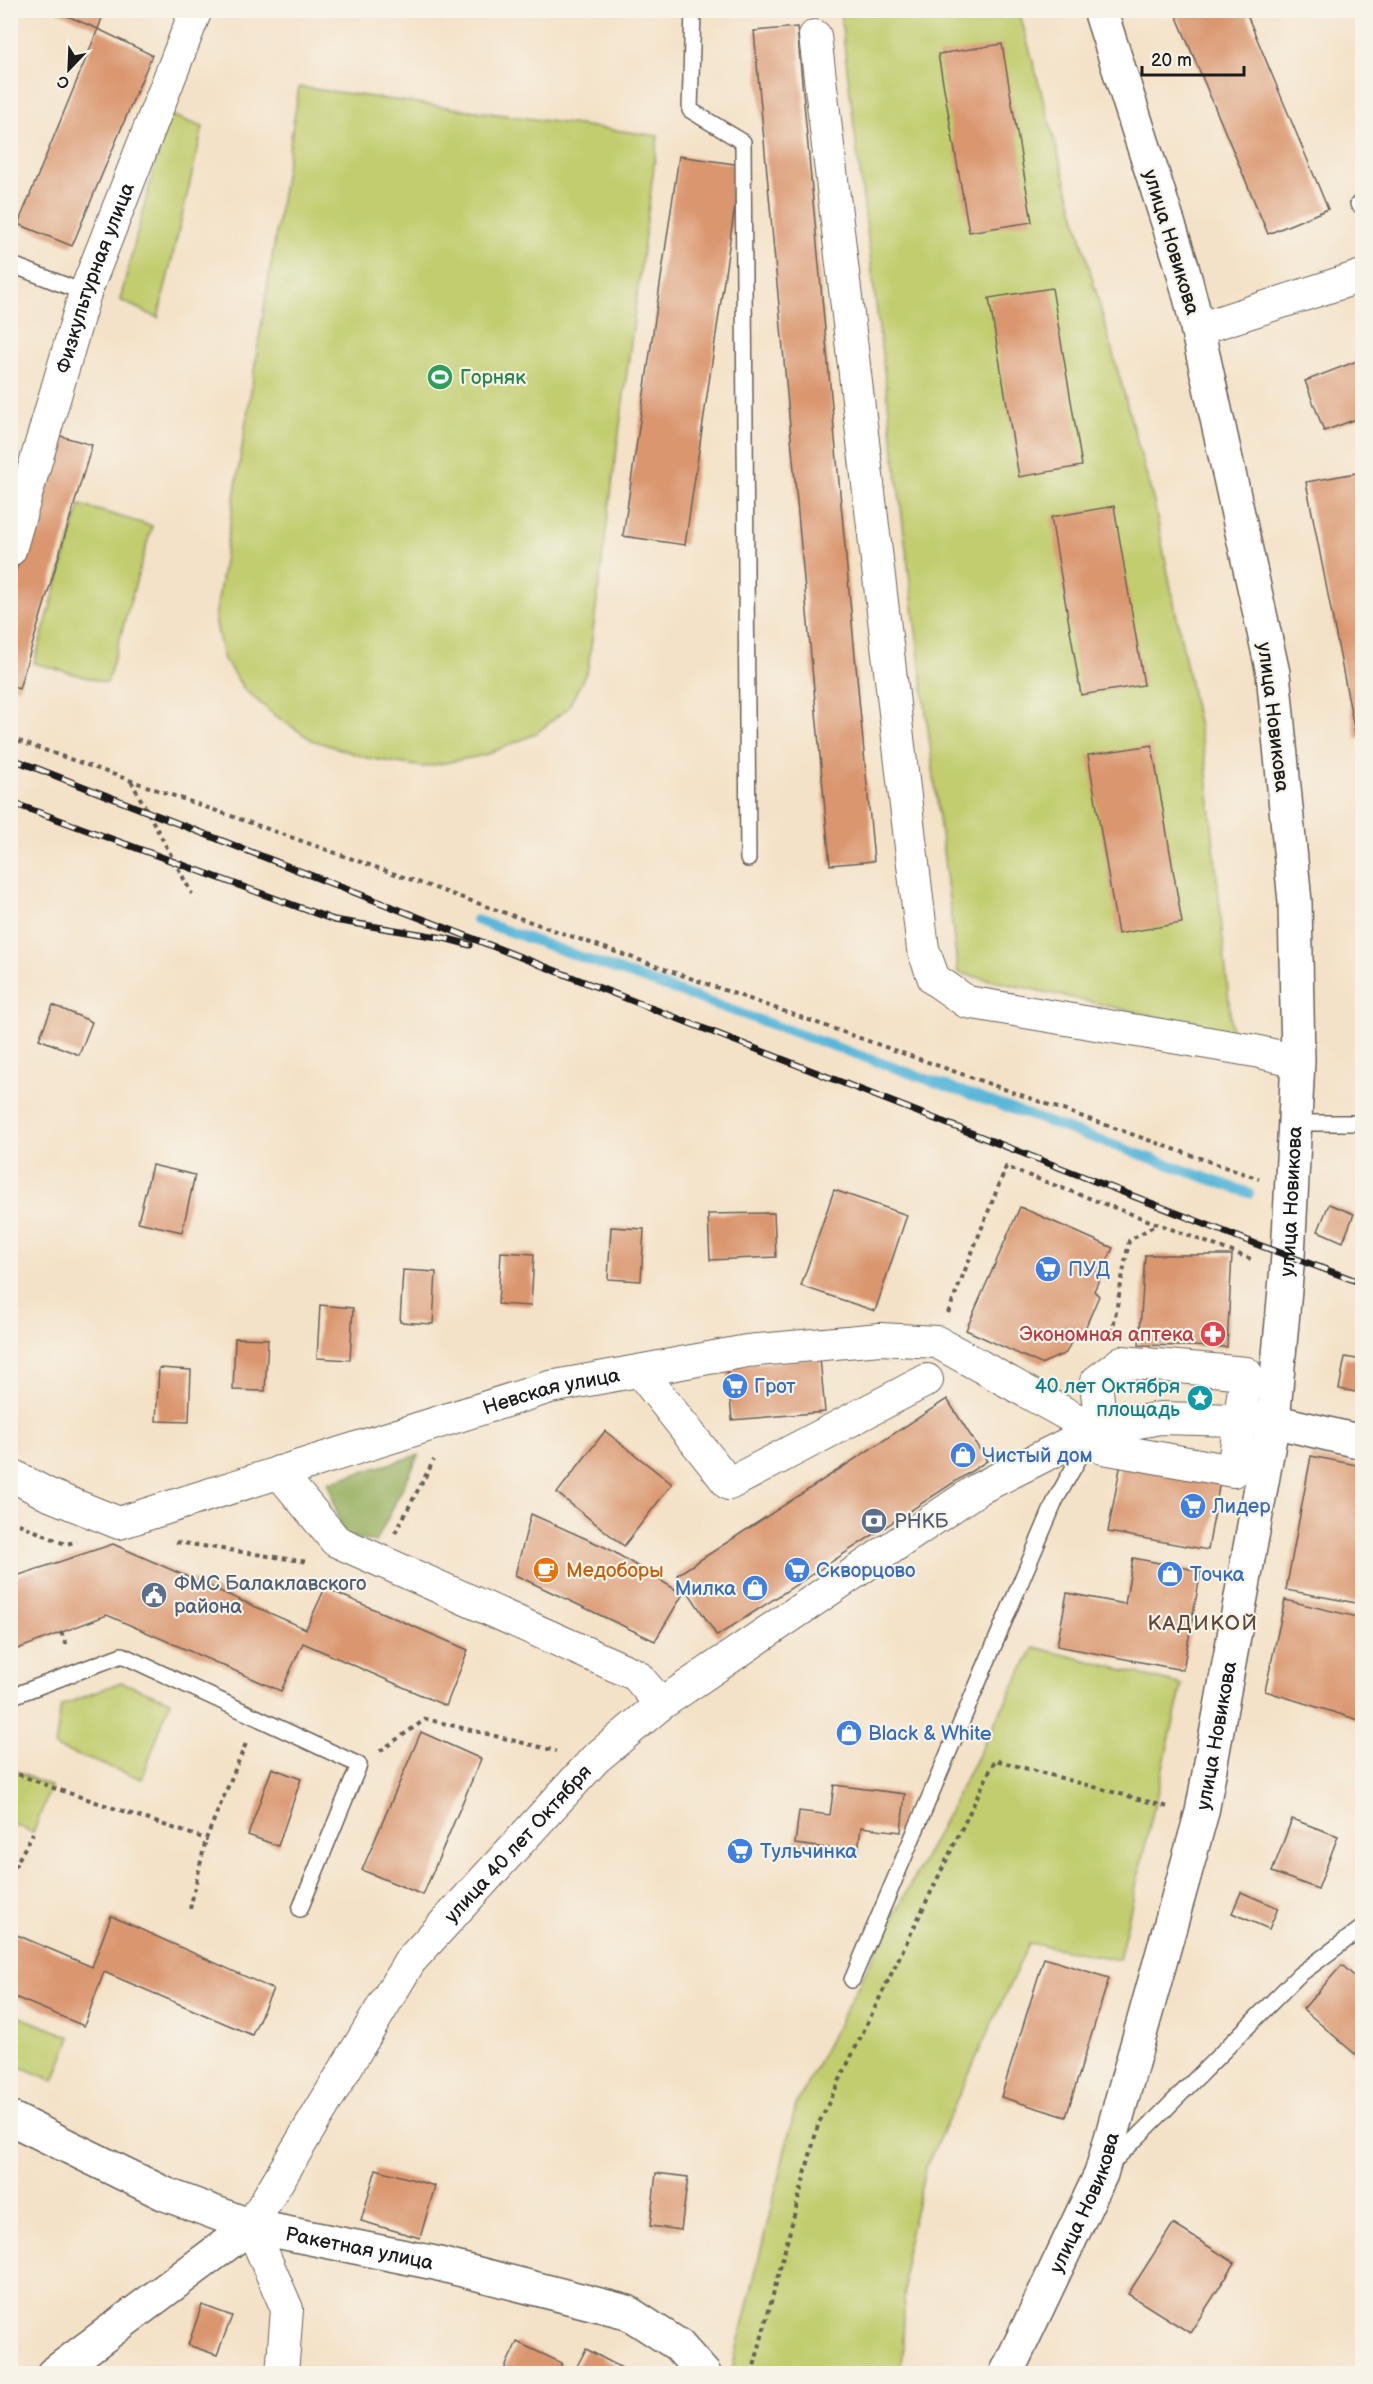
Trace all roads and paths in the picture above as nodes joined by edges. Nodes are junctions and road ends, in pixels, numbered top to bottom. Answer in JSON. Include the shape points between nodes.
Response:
{"nodes":[{"id":1,"x":196,"y":10,"type":"edge"},
{"id":2,"x":693,"y":10,"type":"edge"},
{"id":3,"x":1100,"y":10,"type":"edge"},
{"id":4,"x":816,"y":36,"type":"dead end"},
{"id":5,"x":10,"y":264,"type":"edge"},
{"id":6,"x":1362,"y":276,"type":"edge"},
{"id":7,"x":85,"y":293,"type":"junction"},
{"id":8,"x":1198,"y":329,"type":"junction"},
{"id":9,"x":10,"y":550,"type":"edge"},
{"id":10,"x":10,"y":738,"type":"edge"},
{"id":11,"x":130,"y":780,"type":"junction"},
{"id":12,"x":748,"y":860,"type":"dead end"},
{"id":13,"x":192,"y":894,"type":"dead end"},
{"id":14,"x":1298,"y":1060,"type":"junction"},
{"id":15,"x":1295,"y":1123,"type":"junction"},
{"id":16,"x":1362,"y":1123,"type":"edge"},
{"id":17,"x":1291,"y":1189,"type":"junction"},
{"id":18,"x":1155,"y":1225,"type":"junction"},
{"id":19,"x":1258,"y":1262,"type":"dead end"},
{"id":20,"x":1112,"y":1334,"type":"dead end"},
{"id":21,"x":937,"y":1342,"type":"junction"},
{"id":22,"x":640,"y":1371,"type":"junction"},
{"id":23,"x":927,"y":1380,"type":"dead end"},
{"id":24,"x":456,"y":1418,"type":"junction"},
{"id":25,"x":1240,"y":1420,"type":"junction"},
{"id":26,"x":1274,"y":1421,"type":"junction"},
{"id":27,"x":1098,"y":1430,"type":"junction"},
{"id":28,"x":1362,"y":1442,"type":"edge"},
{"id":29,"x":279,"y":1472,"type":"junction"},
{"id":30,"x":10,"y":1474,"type":"edge"},
{"id":31,"x":10,"y":1520,"type":"edge"},
{"id":32,"x":86,"y":1541,"type":"dead end"},
{"id":33,"x":173,"y":1541,"type":"dead end"},
{"id":34,"x":381,"y":1560,"type":"junction"},
{"id":35,"x":315,"y":1563,"type":"dead end"},
{"id":36,"x":10,"y":1697,"type":"edge"},
{"id":37,"x":661,"y":1704,"type":"junction"},
{"id":38,"x":257,"y":1718,"type":"junction"},
{"id":39,"x":595,"y":1759,"type":"junction"},
{"id":40,"x":359,"y":1765,"type":"junction"},
{"id":41,"x":10,"y":1771,"type":"edge"},
{"id":42,"x":1174,"y":1809,"type":"dead end"},
{"id":43,"x":33,"y":1833,"type":"dead end"},
{"id":44,"x":206,"y":1839,"type":"junction"},
{"id":45,"x":10,"y":1875,"type":"edge"},
{"id":46,"x":190,"y":1909,"type":"dead end"},
{"id":47,"x":300,"y":1910,"type":"dead end"},
{"id":48,"x":1362,"y":1928,"type":"edge"},
{"id":49,"x":852,"y":1980,"type":"dead end"},
{"id":50,"x":10,"y":2118,"type":"edge"},
{"id":51,"x":1101,"y":2174,"type":"junction"},
{"id":52,"x":251,"y":2226,"type":"junction"},
{"id":53,"x":53,"y":2373,"type":"edge"},
{"id":54,"x":282,"y":2373,"type":"edge"},
{"id":55,"x":704,"y":2373,"type":"edge"},
{"id":56,"x":752,"y":2373,"type":"edge"},
{"id":57,"x":1006,"y":2373,"type":"edge"}],
"edges":[{"from":1,"to":7,"type":"street","name":"Физкультурная улица"},
{"from":2,"to":12,"type":"lane","via":[[690,110],[743,142]]},
{"from":3,"to":8,"type":"main road","name":"улица Новикова","via":[[1181,263]]},
{"from":4,"to":14,"type":"street","via":[[922,949],[934,979],[967,1002]]},
{"from":5,"to":7,"type":"lane"},
{"from":6,"to":8,"type":"street"},
{"from":7,"to":9,"type":"street","name":"Физкультурная улица"},
{"from":8,"to":14,"type":"main road","name":"улица Новикова","via":[[1272,673],[1295,902]]},
{"from":10,"to":11,"type":"path"},
{"from":11,"to":13,"type":"path"},
{"from":11,"to":17,"type":"path"},
{"from":14,"to":15,"type":"main road","name":"улица Новикова"},
{"from":15,"to":16,"type":"lane"},
{"from":15,"to":17,"type":"main road","name":"улица Новикова"},
{"from":17,"to":26,"type":"main road","name":"улица Новикова"},
{"from":18,"to":19,"type":"path"},
{"from":18,"to":20,"type":"path","via":[[1129,1240]]},
{"from":18,"to":21,"type":"path","via":[[1006,1167]]},
{"from":21,"to":22,"type":"street","name":"Невская улица","via":[[880,1339],[747,1351]]},
{"from":21,"to":27,"type":"street","name":"Невская улица"},
{"from":22,"to":23,"type":"street","via":[[729,1484]]},
{"from":22,"to":24,"type":"street","name":"Невская улица","via":[[550,1387]]},
{"from":24,"to":29,"type":"street","name":"Невская улица"},
{"from":24,"to":34,"type":"path"},
{"from":25,"to":26,"type":"street"},
{"from":25,"to":27,"type":"street","via":[[1160,1418]]},
{"from":25,"to":27,"type":"street","via":[[1233,1471],[1103,1448]]},
{"from":25,"to":27,"type":"street","via":[[1246,1373],[1122,1362],[1096,1382]]},
{"from":26,"to":28,"type":"main road"},
{"from":26,"to":51,"type":"main road","name":"улица Новикова","via":[[1202,1812]]},
{"from":27,"to":37,"type":"street","name":"улица 40 лет Октября","via":[[978,1490]]},
{"from":27,"to":49,"type":"lane","via":[[1056,1499]]},
{"from":29,"to":30,"type":"street","name":"Невская улица","via":[[119,1523],[47,1494]]},
{"from":29,"to":34,"type":"street","via":[[336,1541]]},
{"from":31,"to":32,"type":"path","via":[[65,1545]]},
{"from":33,"to":35,"type":"path"},
{"from":34,"to":37,"type":"street","via":[[636,1675]]},
{"from":36,"to":38,"type":"lane","via":[[123,1656]]},
{"from":37,"to":39,"type":"street","name":"улица 40 лет Октября"},
{"from":38,"to":40,"type":"lane"},
{"from":38,"to":44,"type":"path"},
{"from":39,"to":40,"type":"path","via":[[426,1719]]},
{"from":39,"to":52,"type":"street","name":"улица 40 лет Октября","via":[[410,1961]]},
{"from":40,"to":47,"type":"lane"},
{"from":41,"to":44,"type":"path"},
{"from":42,"to":56,"type":"path","via":[[995,1760],[818,2126]]},
{"from":43,"to":45,"type":"path"},
{"from":44,"to":46,"type":"path"},
{"from":48,"to":51,"type":"lane","via":[[1299,1975]]},
{"from":50,"to":52,"type":"main road","name":"Ракетная улица","via":[[165,2194]]},
{"from":51,"to":57,"type":"main road","name":"улица Новикова"},
{"from":52,"to":53,"type":"main road","name":"улица 40 лет Октября"},
{"from":52,"to":54,"type":"street","via":[[287,2309]]},
{"from":52,"to":55,"type":"main road","name":"Ракетная улица","via":[[435,2263],[627,2312],[678,2345]]}]}
